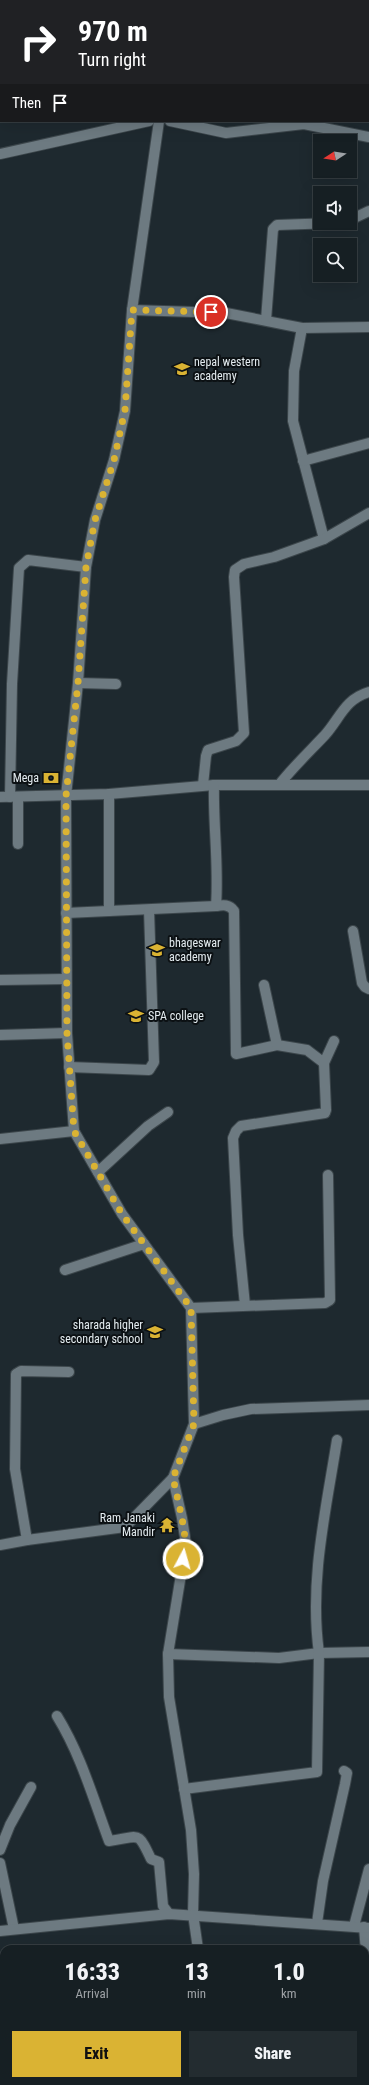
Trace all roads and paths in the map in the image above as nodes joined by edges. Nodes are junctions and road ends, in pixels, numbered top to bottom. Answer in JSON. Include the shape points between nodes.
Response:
{"nodes":[{"id":1,"x":145,"y":122,"type":"edge"},
{"id":2,"x":159,"y":122,"type":"edge"},
{"id":3,"x":175,"y":122,"type":"edge"},
{"id":4,"x":369,"y":137,"type":"edge"},
{"id":5,"x":0,"y":154,"type":"edge"},
{"id":6,"x":369,"y":211,"type":"edge"},
{"id":7,"x":357,"y":217,"type":"edge"},
{"id":8,"x":313,"y":224,"type":"edge"},
{"id":9,"x":132,"y":310,"type":"junction"},
{"id":10,"x":266,"y":320,"type":"junction"},
{"id":11,"x":369,"y":327,"type":"edge"},
{"id":12,"x":302,"y":328,"type":"junction"},
{"id":13,"x":369,"y":444,"type":"edge"},
{"id":14,"x":303,"y":461,"type":"junction"},
{"id":15,"x":369,"y":514,"type":"edge"},
{"id":16,"x":324,"y":539,"type":"junction"},
{"id":17,"x":86,"y":567,"type":"junction"},
{"id":18,"x":78,"y":683,"type":"junction"},
{"id":19,"x":116,"y":684,"type":"dead end"},
{"id":20,"x":369,"y":692,"type":"edge"},
{"id":21,"x":203,"y":785,"type":"junction"},
{"id":22,"x":214,"y":785,"type":"junction"},
{"id":23,"x":278,"y":785,"type":"junction"},
{"id":24,"x":369,"y":785,"type":"edge"},
{"id":25,"x":108,"y":794,"type":"junction"},
{"id":26,"x":66,"y":796,"type":"junction"},
{"id":27,"x":9,"y":797,"type":"edge"},
{"id":28,"x":18,"y":844,"type":"dead end"},
{"id":29,"x":216,"y":906,"type":"junction"},
{"id":30,"x":150,"y":910,"type":"junction"},
{"id":31,"x":109,"y":911,"type":"junction"},
{"id":32,"x":66,"y":913,"type":"junction"},
{"id":33,"x":353,"y":931,"type":"dead end"},
{"id":34,"x":0,"y":980,"type":"edge"},
{"id":35,"x":66,"y":980,"type":"junction"},
{"id":36,"x":264,"y":985,"type":"dead end"},
{"id":37,"x":369,"y":989,"type":"edge"},
{"id":38,"x":67,"y":1033,"type":"junction"},
{"id":39,"x":0,"y":1035,"type":"edge"},
{"id":40,"x":334,"y":1041,"type":"dead end"},
{"id":41,"x":277,"y":1045,"type":"junction"},
{"id":42,"x":324,"y":1064,"type":"junction"},
{"id":43,"x":69,"y":1067,"type":"junction"},
{"id":44,"x":168,"y":1112,"type":"dead end"},
{"id":45,"x":74,"y":1131,"type":"junction"},
{"id":46,"x":0,"y":1139,"type":"edge"},
{"id":47,"x":98,"y":1172,"type":"junction"},
{"id":48,"x":328,"y":1175,"type":"dead end"},
{"id":49,"x":144,"y":1244,"type":"junction"},
{"id":50,"x":66,"y":1270,"type":"dead end"},
{"id":51,"x":246,"y":1305,"type":"junction"},
{"id":52,"x":191,"y":1308,"type":"junction"},
{"id":53,"x":69,"y":1372,"type":"dead end"},
{"id":54,"x":369,"y":1405,"type":"edge"},
{"id":55,"x":194,"y":1424,"type":"junction"},
{"id":56,"x":337,"y":1440,"type":"dead end"},
{"id":57,"x":173,"y":1478,"type":"junction"},
{"id":58,"x":27,"y":1540,"type":"junction"},
{"id":59,"x":0,"y":1545,"type":"edge"},
{"id":60,"x":319,"y":1652,"type":"junction"},
{"id":61,"x":369,"y":1652,"type":"edge"},
{"id":62,"x":168,"y":1654,"type":"junction"},
{"id":63,"x":57,"y":1716,"type":"dead end"},
{"id":64,"x":344,"y":1771,"type":"dead end"},
{"id":65,"x":31,"y":1787,"type":"dead end"},
{"id":66,"x":184,"y":1789,"type":"junction"},
{"id":67,"x":0,"y":1850,"type":"edge"},
{"id":68,"x":0,"y":1863,"type":"edge"},
{"id":69,"x":369,"y":1869,"type":"edge"},
{"id":70,"x":169,"y":1914,"type":"junction"},
{"id":71,"x":193,"y":1914,"type":"junction"},
{"id":72,"x":317,"y":1923,"type":"junction"},
{"id":73,"x":362,"y":1927,"type":"edge"},
{"id":74,"x":14,"y":1929,"type":"junction"},
{"id":75,"x":0,"y":1931,"type":"edge"},
{"id":76,"x":197,"y":1945,"type":"edge"},
{"id":77,"x":364,"y":1945,"type":"edge"}],
"edges":[{"from":1,"to":5,"type":"street"},
{"from":2,"to":9,"type":"street"},
{"from":3,"to":4,"type":"street","via":[[226,133],[304,124]]},
{"from":6,"to":7,"type":"street"},
{"from":8,"to":10,"type":"street","via":[[277,225],[273,229]]},
{"from":9,"to":10,"type":"street","via":[[226,313]]},
{"from":9,"to":17,"type":"street","via":[[125,410],[114,460],[95,520]]},
{"from":10,"to":12,"type":"street"},
{"from":11,"to":12,"type":"street"},
{"from":12,"to":14,"type":"street","via":[[294,371],[292,421]]},
{"from":13,"to":14,"type":"street"},
{"from":14,"to":16,"type":"street"},
{"from":15,"to":16,"type":"street"},
{"from":16,"to":21,"type":"street","via":[[274,557],[244,564],[235,570],[244,732],[236,741],[208,750]]},
{"from":17,"to":18,"type":"street"},
{"from":17,"to":27,"type":"street","via":[[28,560],[19,568]]},
{"from":18,"to":19,"type":"street"},
{"from":18,"to":26,"type":"street"},
{"from":20,"to":23,"type":"street","via":[[344,708],[327,732],[290,769]]},
{"from":21,"to":22,"type":"street"},
{"from":21,"to":25,"type":"street"},
{"from":22,"to":23,"type":"street"},
{"from":22,"to":29,"type":"street","via":[[218,881]]},
{"from":23,"to":24,"type":"street"},
{"from":25,"to":26,"type":"street"},
{"from":25,"to":31,"type":"street"},
{"from":26,"to":27,"type":"street"},
{"from":26,"to":32,"type":"street"},
{"from":27,"to":28,"type":"street"},
{"from":29,"to":30,"type":"street"},
{"from":29,"to":41,"type":"street","via":[[224,905],[234,911],[235,1058]]},
{"from":30,"to":31,"type":"street"},
{"from":30,"to":43,"type":"street","via":[[153,1067],[149,1070]]},
{"from":31,"to":32,"type":"street"},
{"from":32,"to":35,"type":"street"},
{"from":33,"to":37,"type":"street","via":[[362,983]]},
{"from":34,"to":35,"type":"street"},
{"from":35,"to":38,"type":"street"},
{"from":36,"to":41,"type":"street"},
{"from":38,"to":39,"type":"street"},
{"from":38,"to":43,"type":"street"},
{"from":40,"to":42,"type":"street"},
{"from":41,"to":42,"type":"street","via":[[307,1050]]},
{"from":42,"to":51,"type":"street","via":[[325,1113],[241,1126],[233,1138],[238,1235]]},
{"from":43,"to":45,"type":"street"},
{"from":44,"to":47,"type":"street","via":[[148,1126]]},
{"from":45,"to":46,"type":"street"},
{"from":45,"to":47,"type":"street"},
{"from":47,"to":49,"type":"street","via":[[122,1214]]},
{"from":48,"to":51,"type":"street","via":[[330,1300]]},
{"from":49,"to":50,"type":"street"},
{"from":49,"to":52,"type":"street"},
{"from":51,"to":52,"type":"street"},
{"from":52,"to":55,"type":"street"},
{"from":53,"to":58,"type":"street","via":[[21,1371],[16,1374],[15,1469]]},
{"from":54,"to":55,"type":"street","via":[[250,1409]]},
{"from":55,"to":57,"type":"street"},
{"from":56,"to":60,"type":"street","via":[[317,1566],[316,1634]]},
{"from":57,"to":58,"type":"street","via":[[125,1527]]},
{"from":57,"to":62,"type":"street","via":[[186,1544]]},
{"from":58,"to":59,"type":"street"},
{"from":60,"to":61,"type":"street"},
{"from":60,"to":62,"type":"street","via":[[279,1658]]},
{"from":60,"to":66,"type":"street","via":[[317,1772]]},
{"from":62,"to":66,"type":"street","via":[[169,1697]]},
{"from":63,"to":70,"type":"street","via":[[83,1766],[109,1841],[138,1837],[143,1840],[151,1859],[159,1862],[163,1906]]},
{"from":64,"to":72,"type":"street","via":[[347,1773],[323,1881]]},
{"from":65,"to":67,"type":"street","via":[[10,1825]]},
{"from":66,"to":71,"type":"street","via":[[194,1874]]},
{"from":68,"to":74,"type":"street"},
{"from":69,"to":73,"type":"street"},
{"from":70,"to":71,"type":"street"},
{"from":70,"to":74,"type":"street"},
{"from":71,"to":72,"type":"street"},
{"from":71,"to":76,"type":"street"},
{"from":72,"to":73,"type":"street"},
{"from":73,"to":77,"type":"street"},
{"from":74,"to":75,"type":"street"}]}
